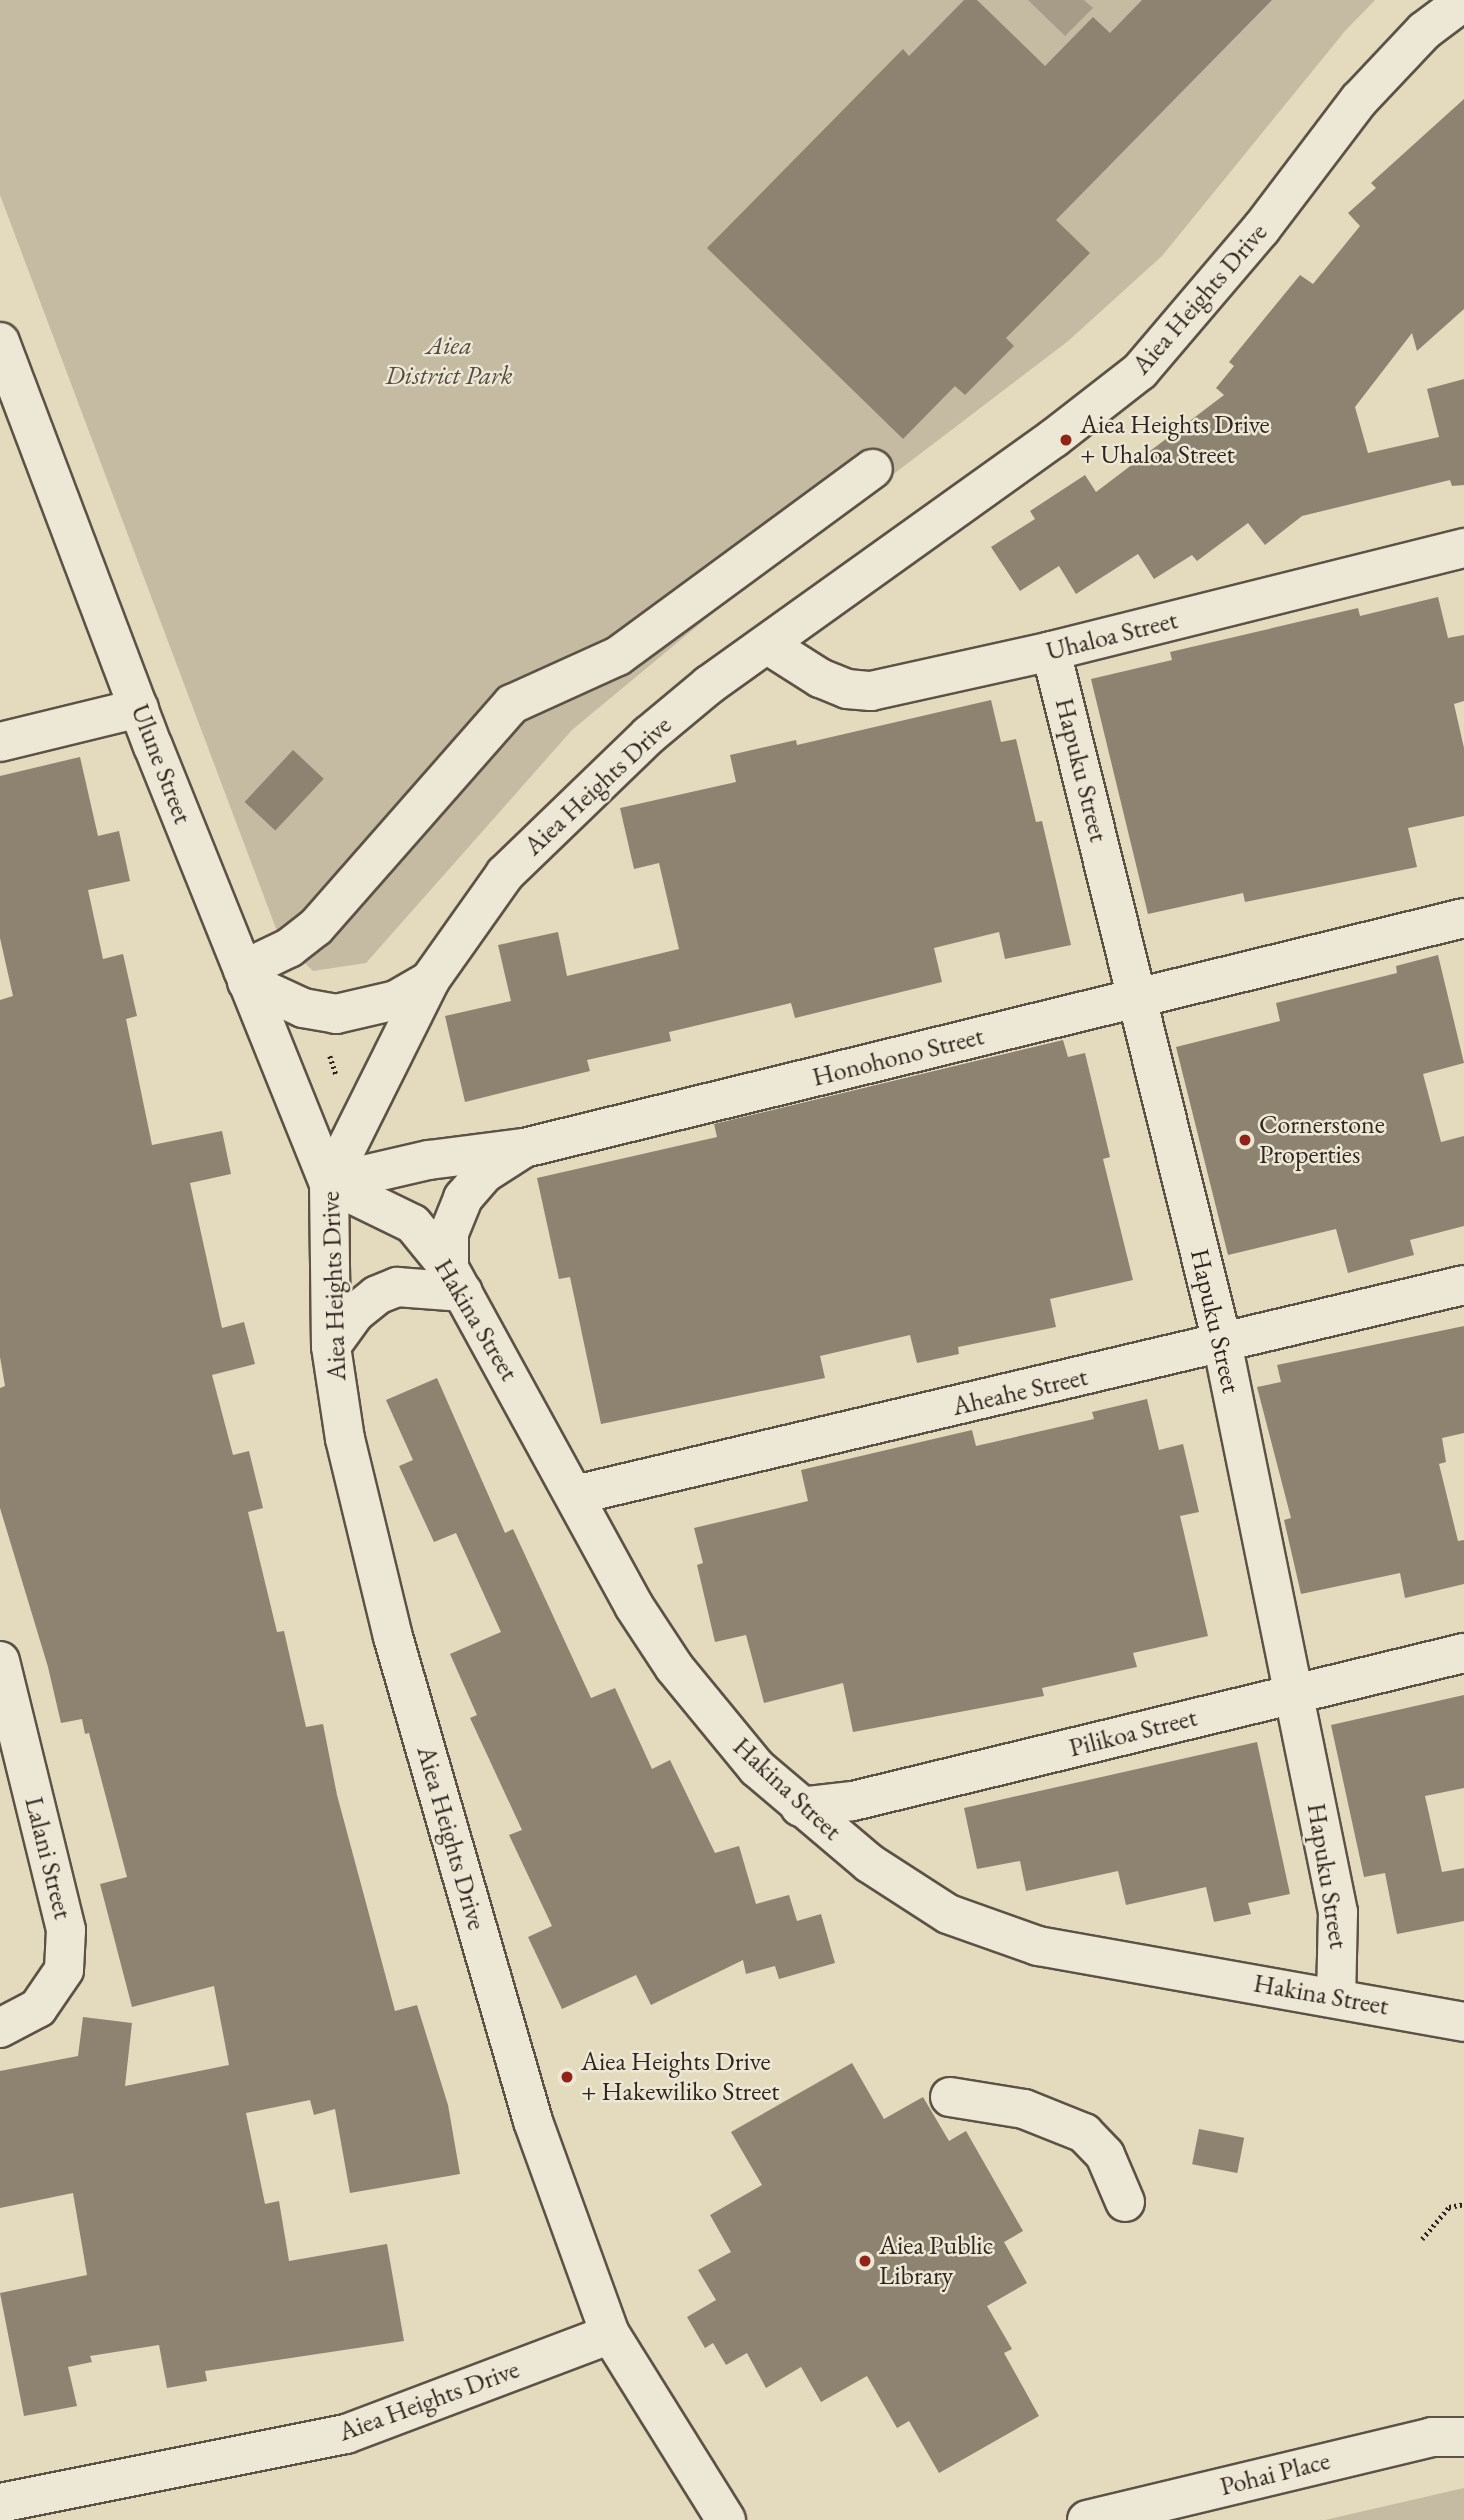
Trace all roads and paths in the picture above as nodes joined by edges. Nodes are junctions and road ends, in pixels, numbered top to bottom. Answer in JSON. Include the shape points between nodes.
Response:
{"nodes":[{"id":1,"x":1464,"y":1,"type":"edge"},
{"id":2,"x":0,"y":342,"type":"edge"},
{"id":3,"x":873,"y":469,"type":"dead end"},
{"id":4,"x":1464,"y":548,"type":"edge"},
{"id":5,"x":768,"y":645,"type":"junction"},
{"id":6,"x":1051,"y":651,"type":"junction"},
{"id":7,"x":139,"y":708,"type":"junction"},
{"id":8,"x":0,"y":743,"type":"edge"},
{"id":9,"x":1464,"y":918,"type":"edge"},
{"id":10,"x":245,"y":976,"type":"junction"},
{"id":11,"x":430,"y":980,"type":"junction"},
{"id":12,"x":1137,"y":998,"type":"junction"},
{"id":13,"x":338,"y":1049,"type":"dead end"},
{"id":14,"x":330,"y":1083,"type":"dead end"},
{"id":15,"x":524,"y":1148,"type":"junction"},
{"id":16,"x":329,"y":1183,"type":"junction"},
{"id":17,"x":456,"y":1280,"type":"junction"},
{"id":18,"x":1464,"y":1285,"type":"edge"},
{"id":19,"x":1222,"y":1342,"type":"junction"},
{"id":20,"x":331,"y":1346,"type":"junction"},
{"id":21,"x":575,"y":1495,"type":"junction"},
{"id":22,"x":1464,"y":1653,"type":"edge"},
{"id":23,"x":0,"y":1661,"type":"edge"},
{"id":24,"x":1294,"y":1693,"type":"junction"},
{"id":25,"x":800,"y":1807,"type":"junction"},
{"id":26,"x":1336,"y":1997,"type":"junction"},
{"id":27,"x":1464,"y":2022,"type":"edge"},
{"id":28,"x":0,"y":2028,"type":"edge"},
{"id":29,"x":950,"y":2097,"type":"dead end"},
{"id":30,"x":1125,"y":2202,"type":"dead end"},
{"id":31,"x":1464,"y":2204,"type":"edge"},
{"id":32,"x":1422,"y":2239,"type":"dead end"},
{"id":33,"x":610,"y":2334,"type":"junction"},
{"id":34,"x":1464,"y":2437,"type":"edge"},
{"id":35,"x":0,"y":2503,"type":"edge"},
{"id":36,"x":59,"y":2506,"type":"edge"},
{"id":37,"x":726,"y":2520,"type":"edge"},
{"id":38,"x":1087,"y":2520,"type":"edge"}],
"edges":[{"from":1,"to":5,"type":"street","name":"Aiea Heights Drive","via":[[1424,31],[1360,100],[1253,240],[1140,371]]},
{"from":2,"to":7,"type":"street","name":"Ulune Street"},
{"from":3,"to":10,"type":"street","via":[[618,656],[512,704],[316,927]]},
{"from":4,"to":6,"type":"street","name":"Uhaloa Street"},
{"from":5,"to":6,"type":"street","name":"Uhaloa Street","via":[[820,678],[847,689],[870,691]]},
{"from":5,"to":11,"type":"street","name":"Aiea Heights Drive","via":[[709,685],[575,804],[505,874]]},
{"from":6,"to":12,"type":"street","name":"Hapuku Street"},
{"from":7,"to":8,"type":"street"},
{"from":7,"to":10,"type":"street","name":"Ulune Street"},
{"from":9,"to":12,"type":"street","name":"Honohono Street"},
{"from":10,"to":11,"type":"street","via":[[303,1008],[336,1014],[396,1000]]},
{"from":10,"to":16,"type":"street","name":"Ulune Street"},
{"from":11,"to":16,"type":"street","name":"Aiea Heights Drive"},
{"from":12,"to":15,"type":"street","name":"Honohono Street"},
{"from":12,"to":19,"type":"street","name":"Hapuku Street"},
{"from":13,"to":14,"type":"path","via":[[328,1052],[339,1080]]},
{"from":15,"to":16,"type":"street","name":"Honohono Street","via":[[429,1160]]},
{"from":15,"to":17,"type":"street","via":[[485,1173],[463,1198],[449,1233]]},
{"from":16,"to":17,"type":"street","name":"Hakina Street","via":[[413,1224]]},
{"from":16,"to":20,"type":"street","name":"Aiea Heights Drive"},
{"from":17,"to":20,"type":"street","via":[[397,1287],[377,1295],[355,1313]]},
{"from":17,"to":21,"type":"street","name":"Hakina Street"},
{"from":18,"to":19,"type":"street","name":"Aheahe Street"},
{"from":19,"to":21,"type":"street","name":"Aheahe Street"},
{"from":19,"to":24,"type":"street","name":"Hapuku Street"},
{"from":20,"to":33,"type":"street","name":"Aiea Heights Drive","via":[[345,1439],[393,1637],[533,2121]]},
{"from":21,"to":25,"type":"street","name":"Hakina Street","via":[[634,1606],[674,1667],[757,1768]]},
{"from":22,"to":24,"type":"street","name":"Pilikoa Street"},
{"from":23,"to":28,"type":"street","name":"Lalani Street","via":[[66,1930],[64,1970],[38,2008]]},
{"from":24,"to":25,"type":"street","name":"Pilikoa Street","via":[[853,1801]]},
{"from":24,"to":26,"type":"street","name":"Hapuku Street","via":[[1338,1912]]},
{"from":25,"to":26,"type":"street","name":"Hakina Street","via":[[869,1863],[948,1914],[1038,1946]]},
{"from":26,"to":27,"type":"street","name":"Hakina Street"},
{"from":29,"to":30,"type":"street","via":[[1024,2109],[1084,2133],[1105,2155]]},
{"from":31,"to":32,"type":"path","via":[[1449,2207]]},
{"from":33,"to":36,"type":"street","name":"Aiea Heights Drive","via":[[346,2434]]},
{"from":33,"to":37,"type":"street"},
{"from":34,"to":38,"type":"street","name":"Pohai Place","via":[[1432,2437]]},
{"from":35,"to":36,"type":"street","name":"Aiea Heights Drive"}]}
